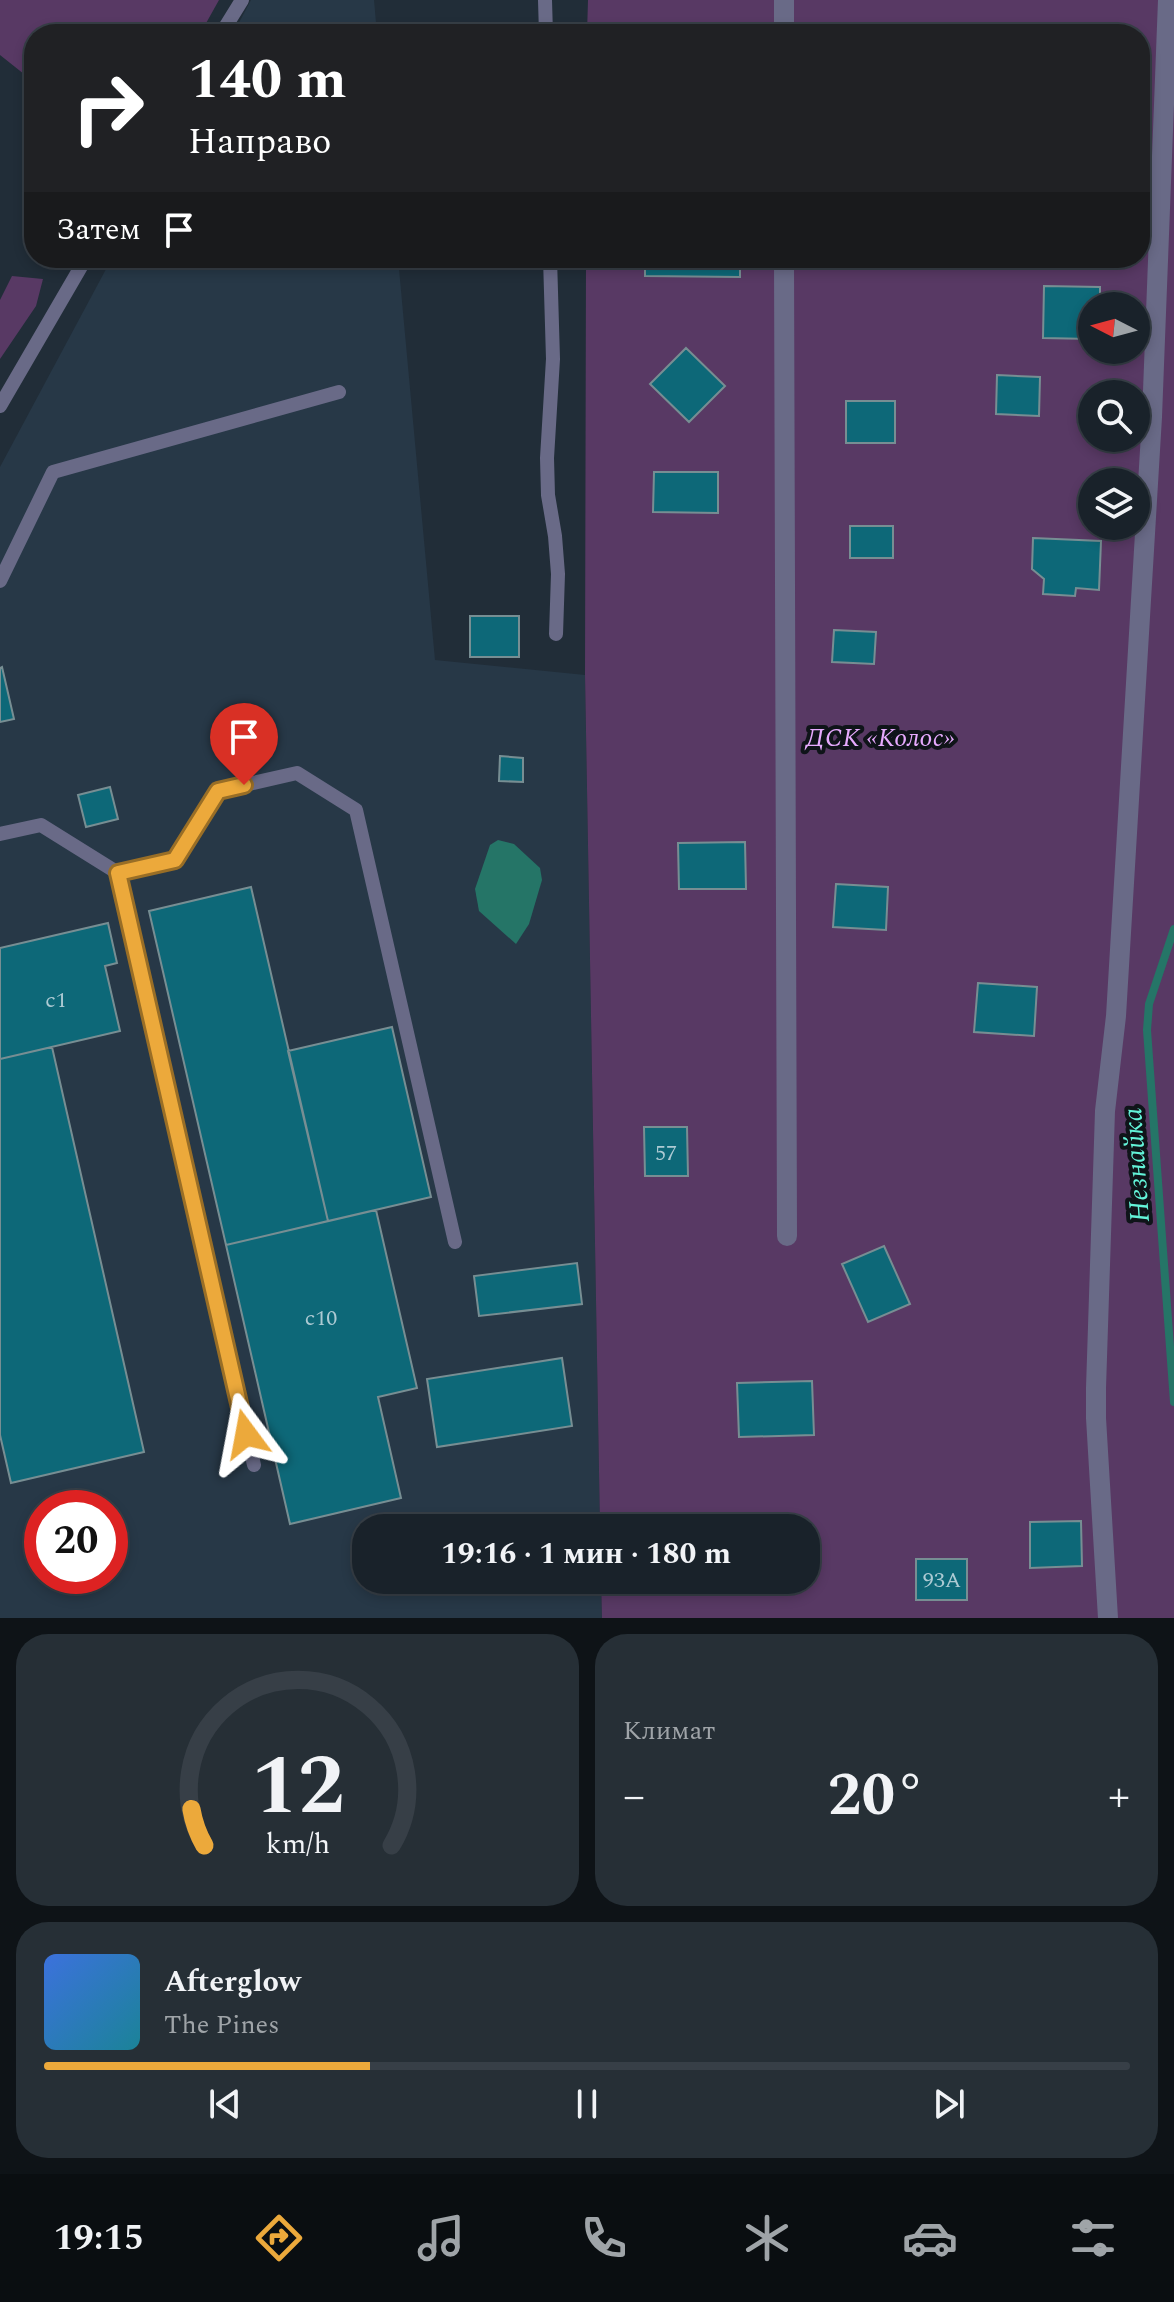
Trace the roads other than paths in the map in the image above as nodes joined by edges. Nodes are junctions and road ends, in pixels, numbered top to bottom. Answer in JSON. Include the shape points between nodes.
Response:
{"nodes":[{"id":1,"x":242,"y":0,"type":"edge"},
{"id":2,"x":545,"y":0,"type":"edge"},
{"id":3,"x":784,"y":0,"type":"edge"},
{"id":4,"x":1168,"y":0,"type":"edge"},
{"id":5,"x":227,"y":24,"type":"edge"},
{"id":6,"x":546,"y":24,"type":"edge"},
{"id":7,"x":784,"y":24,"type":"edge"},
{"id":8,"x":80,"y":268,"type":"edge"},
{"id":9,"x":550,"y":268,"type":"edge"},
{"id":10,"x":784,"y":268,"type":"edge"},
{"id":11,"x":339,"y":392,"type":"dead end"},
{"id":12,"x":0,"y":406,"type":"edge"},
{"id":13,"x":0,"y":581,"type":"edge"},
{"id":14,"x":556,"y":634,"type":"dead end"},
{"id":15,"x":0,"y":834,"type":"edge"},
{"id":16,"x":118,"y":873,"type":"junction"},
{"id":17,"x":787,"y":1236,"type":"dead end"},
{"id":18,"x":455,"y":1242,"type":"dead end"},
{"id":19,"x":254,"y":1465,"type":"dead end"},
{"id":20,"x":1108,"y":1618,"type":"edge"}],
"edges":[{"from":1,"to":5,"type":"lane"},
{"from":2,"to":6,"type":"lane"},
{"from":3,"to":7,"type":"street"},
{"from":4,"to":20,"type":"street","via":[[1151,433],[1116,1016],[1105,1111],[1096,1418]]},
{"from":8,"to":12,"type":"lane"},
{"from":9,"to":14,"type":"lane","via":[[553,359],[547,458],[558,574]]},
{"from":10,"to":17,"type":"street"},
{"from":11,"to":13,"type":"lane","via":[[53,472]]},
{"from":15,"to":16,"type":"lane","via":[[41,825]]},
{"from":16,"to":18,"type":"lane","via":[[175,860],[218,791],[297,773],[356,810]]},
{"from":16,"to":19,"type":"lane"}]}
